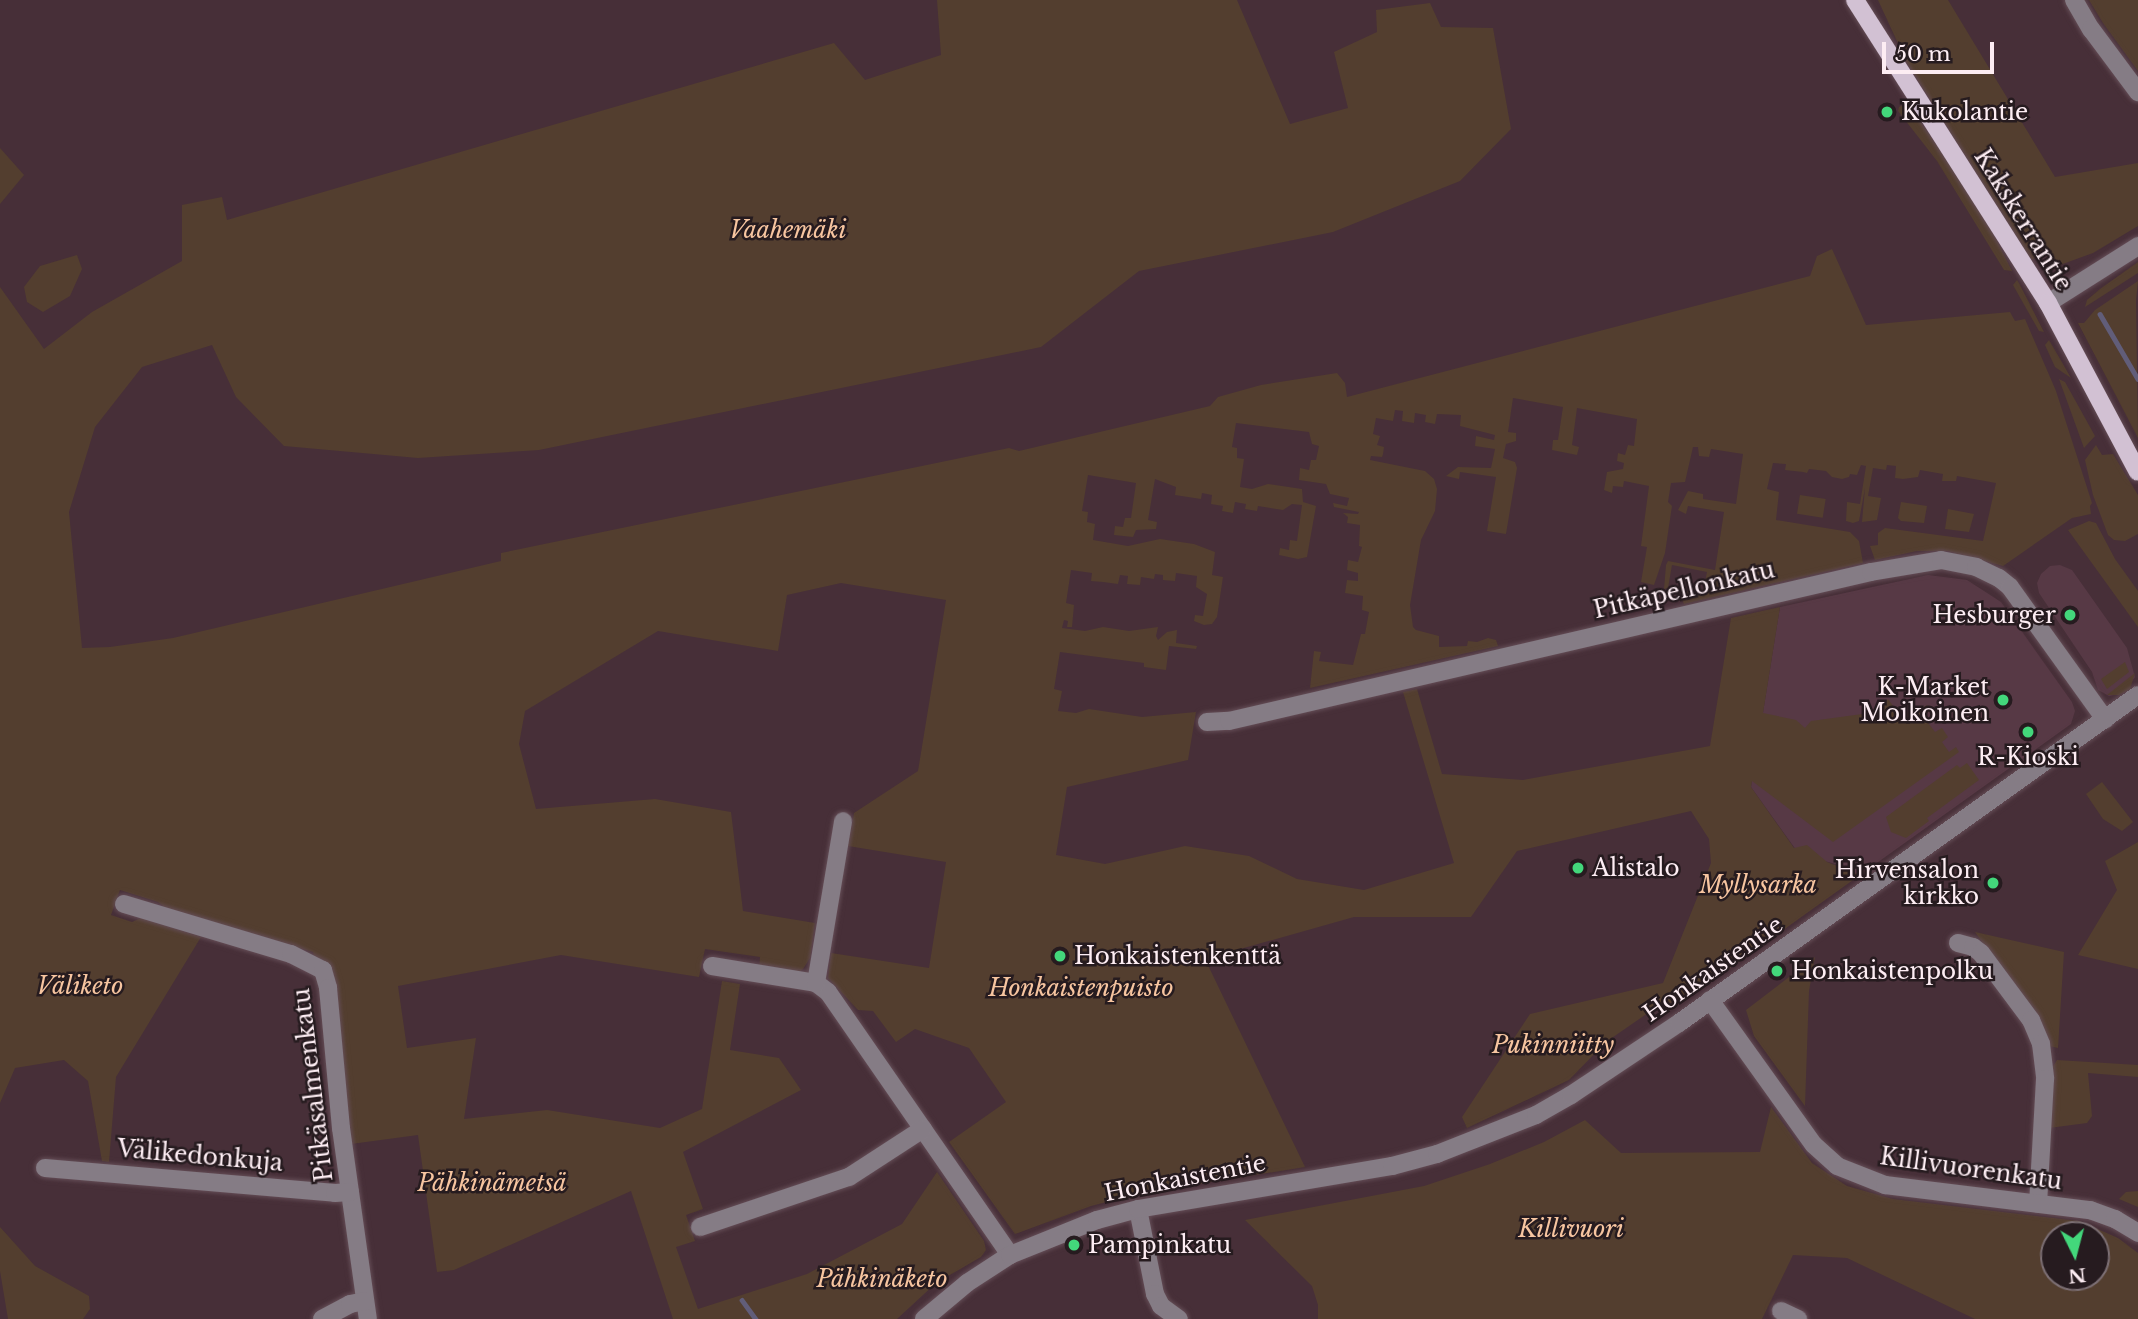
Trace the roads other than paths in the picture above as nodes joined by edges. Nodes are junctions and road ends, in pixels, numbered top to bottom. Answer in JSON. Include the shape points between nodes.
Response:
{"nodes":[{"id":1,"x":1855,"y":0,"type":"edge"},
{"id":2,"x":2074,"y":0,"type":"edge"},
{"id":3,"x":2138,"y":92,"type":"edge"},
{"id":4,"x":2138,"y":246,"type":"edge"},
{"id":5,"x":2048,"y":303,"type":"junction"},
{"id":6,"x":2138,"y":472,"type":"edge"},
{"id":7,"x":2138,"y":695,"type":"edge"},
{"id":8,"x":2105,"y":719,"type":"junction"},
{"id":9,"x":1207,"y":722,"type":"dead end"},
{"id":10,"x":842,"y":821,"type":"dead end"},
{"id":11,"x":124,"y":904,"type":"dead end"},
{"id":12,"x":1958,"y":943,"type":"dead end"},
{"id":13,"x":712,"y":966,"type":"dead end"},
{"id":14,"x":816,"y":982,"type":"junction"},
{"id":15,"x":1710,"y":1000,"type":"junction"},
{"id":16,"x":923,"y":1129,"type":"junction"},
{"id":17,"x":45,"y":1168,"type":"dead end"},
{"id":18,"x":350,"y":1192,"type":"junction"},
{"id":19,"x":2038,"y":1204,"type":"junction"},
{"id":20,"x":1138,"y":1209,"type":"junction"},
{"id":21,"x":700,"y":1227,"type":"dead end"},
{"id":22,"x":2138,"y":1233,"type":"edge"},
{"id":23,"x":1010,"y":1255,"type":"junction"},
{"id":24,"x":366,"y":1310,"type":"edge"},
{"id":25,"x":1781,"y":1311,"type":"dead end"},
{"id":26,"x":322,"y":1319,"type":"edge"},
{"id":27,"x":924,"y":1319,"type":"edge"},
{"id":28,"x":1178,"y":1319,"type":"edge"},
{"id":29,"x":1798,"y":1319,"type":"edge"}],
"edges":[{"from":1,"to":5,"type":"main road","name":"Kakskerrantie"},
{"from":2,"to":3,"type":"street"},
{"from":4,"to":5,"type":"street"},
{"from":5,"to":6,"type":"main road","name":"Kakskerrantie"},
{"from":7,"to":8,"type":"street","name":"Honkaistentie"},
{"from":8,"to":9,"type":"street","name":"Pitkäpellonkatu","via":[[2010,587],[1976,566],[1941,560],[1871,572],[1228,721]]},
{"from":8,"to":15,"type":"street","name":"Honkaistentie"},
{"from":10,"to":14,"type":"street"},
{"from":11,"to":18,"type":"street","name":"Pitkäsalmenkatu","via":[[291,954],[323,970]]},
{"from":12,"to":19,"type":"street","via":[[1981,953],[2031,1020],[2041,1044],[2045,1079]]},
{"from":13,"to":14,"type":"street"},
{"from":14,"to":16,"type":"street","via":[[828,992]]},
{"from":15,"to":19,"type":"street","name":"Killivuorenkatu","via":[[1814,1144],[1837,1166],[1885,1185]]},
{"from":15,"to":20,"type":"street","name":"Honkaistentie","via":[[1571,1096],[1472,1142],[1392,1166]]},
{"from":16,"to":21,"type":"street","via":[[849,1177]]},
{"from":16,"to":23,"type":"street"},
{"from":17,"to":18,"type":"street","name":"Välikedonkuja"},
{"from":18,"to":24,"type":"street","name":"Pitkäsalmenkatu"},
{"from":19,"to":22,"type":"street","name":"Killivuorenkatu","via":[[2090,1210]]},
{"from":20,"to":23,"type":"street","name":"Honkaistentie","via":[[1097,1220]]},
{"from":20,"to":28,"type":"street","via":[[1155,1294],[1161,1306]]},
{"from":23,"to":27,"type":"street","name":"Honkaistentie"},
{"from":24,"to":26,"type":"street","via":[[350,1304]]},
{"from":25,"to":29,"type":"street"}]}
